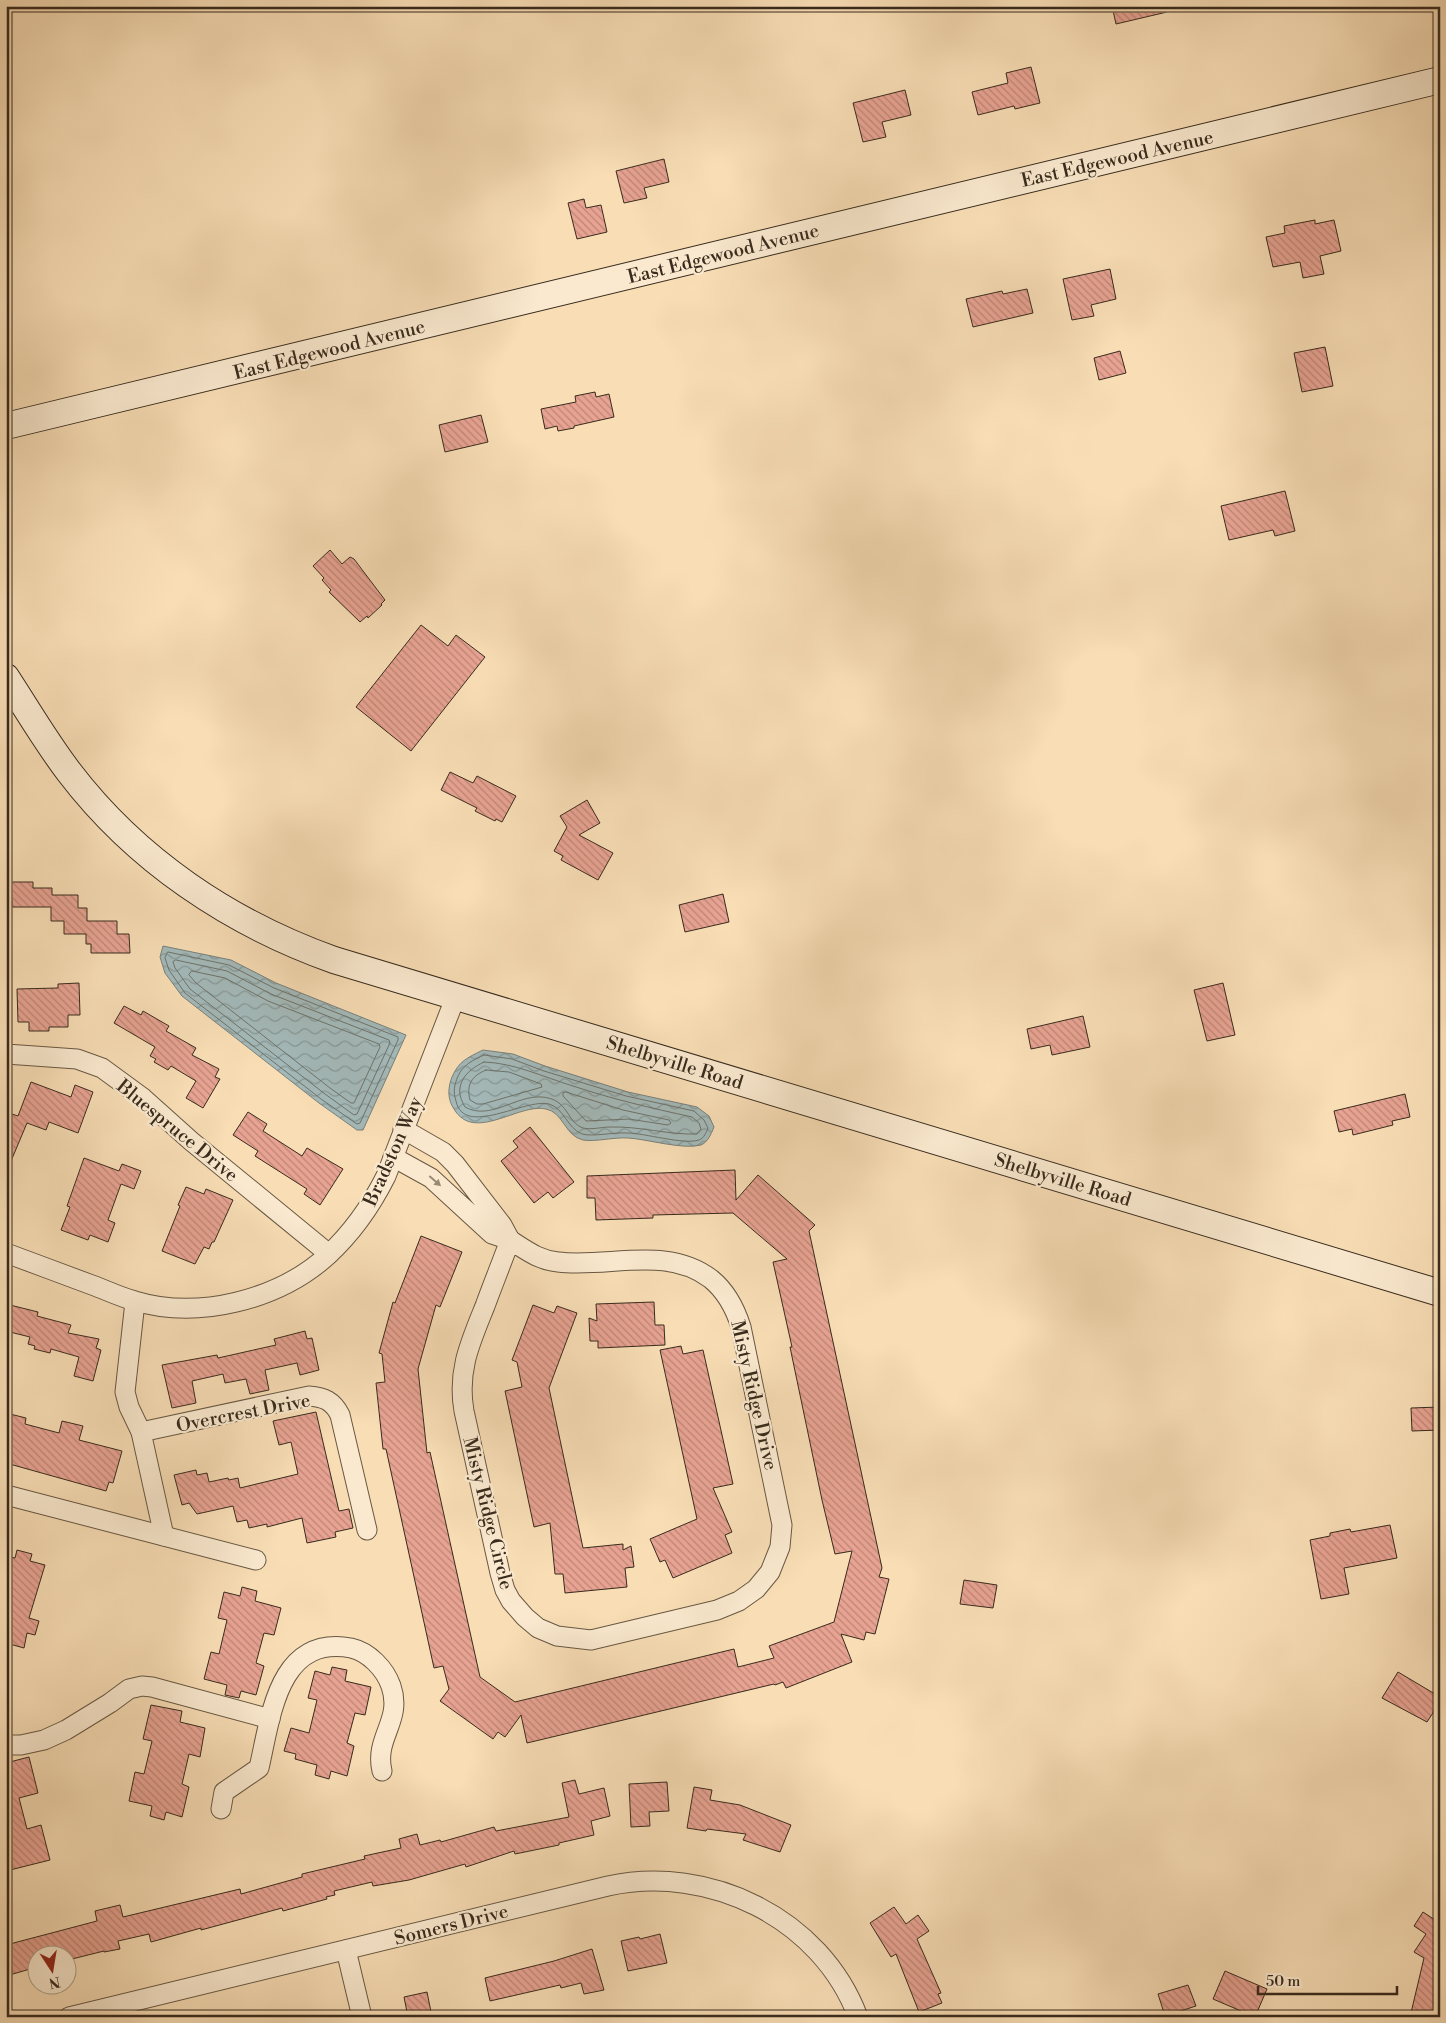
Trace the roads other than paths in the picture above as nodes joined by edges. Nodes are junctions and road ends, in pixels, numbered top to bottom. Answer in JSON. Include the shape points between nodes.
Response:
{"nodes":[{"id":1,"x":1440,"y":80,"type":"edge"},
{"id":2,"x":6,"y":426,"type":"edge"},
{"id":3,"x":6,"y":677,"type":"edge"},
{"id":4,"x":456,"y":996,"type":"junction"},
{"id":5,"x":6,"y":1054,"type":"edge"},
{"id":6,"x":404,"y":1129,"type":"junction"},
{"id":7,"x":393,"y":1157,"type":"junction"},
{"id":8,"x":510,"y":1240,"type":"junction"},
{"id":9,"x":6,"y":1253,"type":"edge"},
{"id":10,"x":329,"y":1254,"type":"junction"},
{"id":11,"x":1440,"y":1293,"type":"edge"},
{"id":12,"x":136,"y":1302,"type":"junction"},
{"id":13,"x":141,"y":1432,"type":"junction"},
{"id":14,"x":6,"y":1495,"type":"edge"},
{"id":15,"x":367,"y":1530,"type":"dead end"},
{"id":16,"x":164,"y":1536,"type":"junction"},
{"id":17,"x":256,"y":1560,"type":"dead end"},
{"id":18,"x":717,"y":1610,"type":"joint"},
{"id":19,"x":270,"y":1718,"type":"junction"},
{"id":20,"x":6,"y":1744,"type":"edge"},
{"id":21,"x":382,"y":1771,"type":"dead end"},
{"id":22,"x":222,"y":1809,"type":"dead end"},
{"id":23,"x":346,"y":1950,"type":"junction"},
{"id":24,"x":96,"y":2014,"type":"edge"},
{"id":25,"x":69,"y":2017,"type":"edge"},
{"id":26,"x":362,"y":2017,"type":"edge"},
{"id":27,"x":858,"y":2017,"type":"edge"}],
"edges":[{"from":1,"to":2,"type":"main road","name":"East Edgewood Avenue"},
{"from":3,"to":4,"type":"main road","name":"Shelbyville Road","via":[[63,763],[90,797],[137,845],[183,882],[248,923],[318,954]]},
{"from":4,"to":6,"type":"street","name":"Bradston Way"},
{"from":4,"to":11,"type":"main road","name":"Shelbyville Road"},
{"from":5,"to":10,"type":"street","name":"Bluespruce Drive","via":[[77,1059],[102,1068],[143,1098]]},
{"from":6,"to":7,"type":"street","name":"Bradston Way"},
{"from":6,"to":8,"type":"street","name":"Misty Ridge Drive","via":[[443,1152],[455,1164]]},
{"from":7,"to":8,"type":"street","name":"Misty Ridge Drive","one_way":true,"via":[[432,1178],[492,1234]]},
{"from":7,"to":10,"type":"street","name":"Bradston Way","via":[[374,1200]]},
{"from":8,"to":18,"type":"street","name":"Misty Ridge Drive","via":[[538,1257],[557,1262],[677,1262],[697,1269],[709,1278],[725,1292],[733,1305],[743,1336],[780,1509],[782,1533],[777,1557],[763,1582],[747,1597]]},
{"from":8,"to":18,"type":"street","name":"Misty Ridge Circle","via":[[468,1348],[462,1389],[464,1411],[508,1597],[538,1628],[557,1636],[591,1640]]},
{"from":9,"to":12,"type":"street","name":"Bradston Way"},
{"from":10,"to":12,"type":"street","name":"Bradston Way","via":[[279,1287],[248,1299],[206,1308]]},
{"from":12,"to":13,"type":"street","via":[[125,1392],[128,1407]]},
{"from":13,"to":15,"type":"street","name":"Overcrest Drive","via":[[309,1396],[324,1398],[340,1415]]},
{"from":13,"to":16,"type":"street"},
{"from":14,"to":16,"type":"street"},
{"from":16,"to":17,"type":"street"},
{"from":19,"to":20,"type":"street","via":[[142,1686],[124,1691],[59,1734],[21,1745]]},
{"from":19,"to":21,"type":"street","via":[[283,1679],[303,1657],[314,1650],[334,1646],[363,1653],[382,1669],[393,1695],[393,1718],[379,1755]]},
{"from":19,"to":22,"type":"street","via":[[259,1768],[224,1792]]},
{"from":23,"to":24,"type":"street","name":"Somers Drive"},
{"from":23,"to":26,"type":"street"},
{"from":23,"to":27,"type":"street","name":"Somers Drive","via":[[625,1882],[668,1881],[701,1885],[757,1905],[786,1924],[818,1952],[840,1982]]},
{"from":24,"to":25,"type":"street","name":"Somers Drive"}]}
